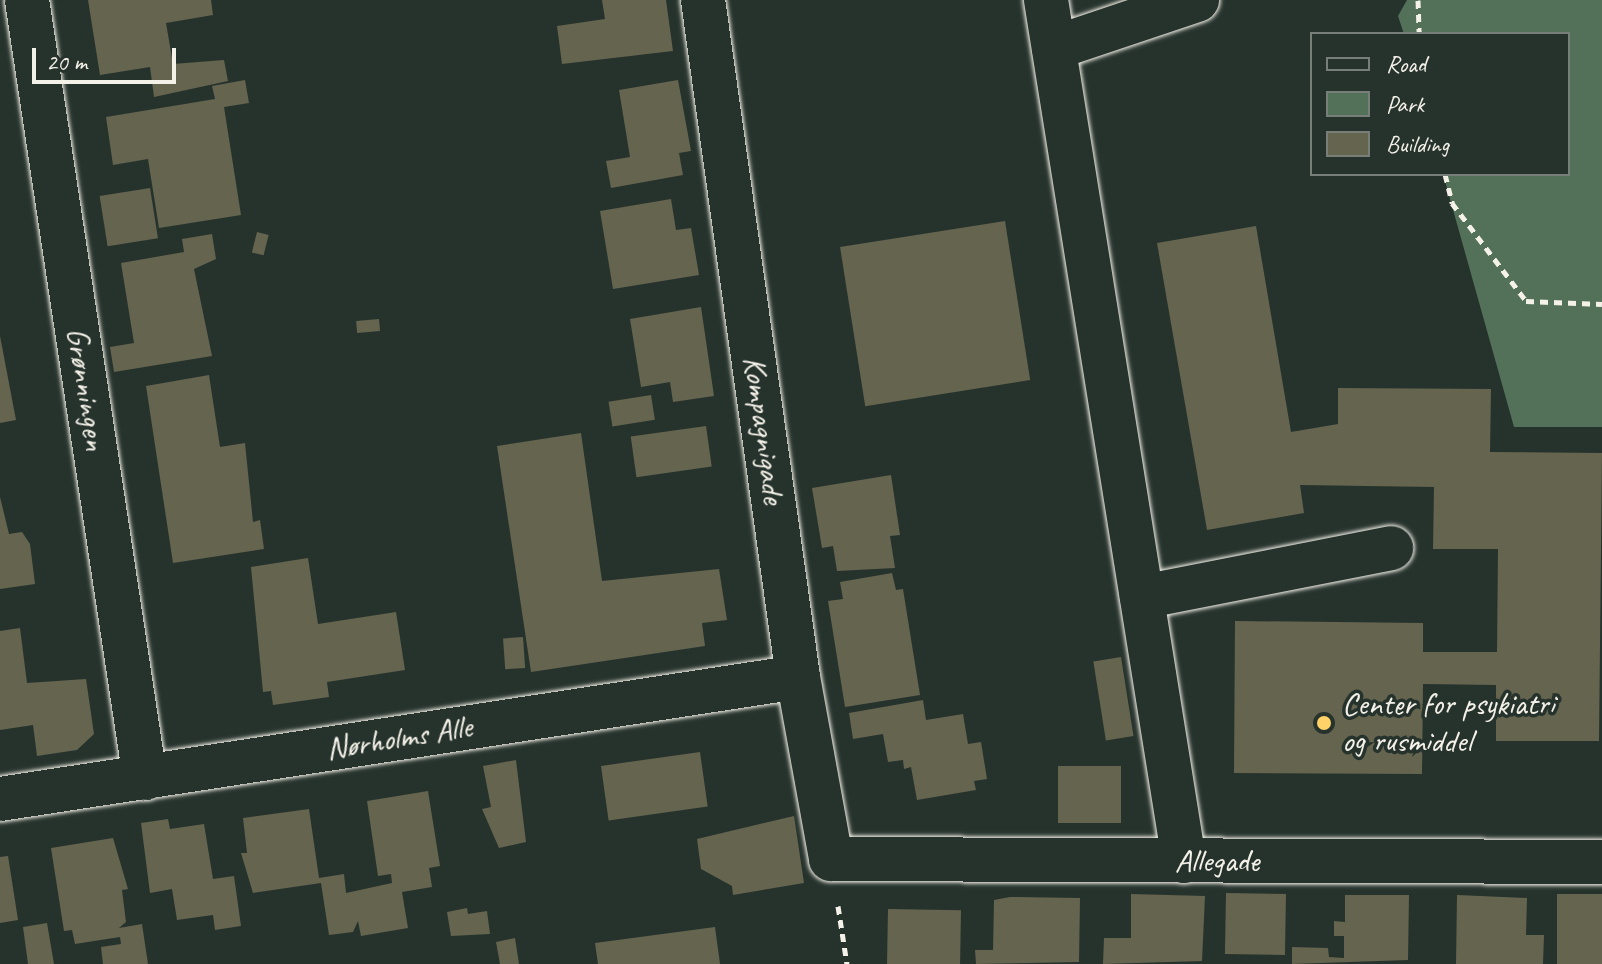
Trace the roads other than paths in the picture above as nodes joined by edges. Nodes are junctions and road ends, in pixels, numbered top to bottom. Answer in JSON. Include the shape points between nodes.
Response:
{"nodes":[{"id":1,"x":27,"y":0,"type":"edge"},
{"id":2,"x":703,"y":0,"type":"edge"},
{"id":3,"x":1046,"y":0,"type":"edge"},
{"id":4,"x":1197,"y":0,"type":"edge"},
{"id":5,"x":1054,"y":48,"type":"junction"},
{"id":6,"x":1391,"y":548,"type":"dead end"},
{"id":7,"x":1142,"y":597,"type":"junction"},
{"id":8,"x":798,"y":677,"type":"junction"},
{"id":9,"x":145,"y":778,"type":"junction"},
{"id":10,"x":0,"y":799,"type":"edge"},
{"id":11,"x":831,"y":859,"type":"joint"},
{"id":12,"x":1184,"y":861,"type":"junction"},
{"id":13,"x":1602,"y":862,"type":"edge"}],
"edges":[{"from":1,"to":9,"type":"street","name":"Grønningen"},
{"from":2,"to":8,"type":"street","name":"Kompagnigade"},
{"from":3,"to":5,"type":"street"},
{"from":4,"to":5,"type":"street"},
{"from":5,"to":7,"type":"street"},
{"from":6,"to":7,"type":"street"},
{"from":7,"to":12,"type":"street"},
{"from":8,"to":9,"type":"street","name":"Nørholms Alle"},
{"from":8,"to":11,"type":"street","name":"Kompagnigade"},
{"from":9,"to":10,"type":"street","name":"Nørholms Alle"},
{"from":11,"to":12,"type":"street","name":"Allegade"},
{"from":12,"to":13,"type":"street","name":"Allegade"}]}
